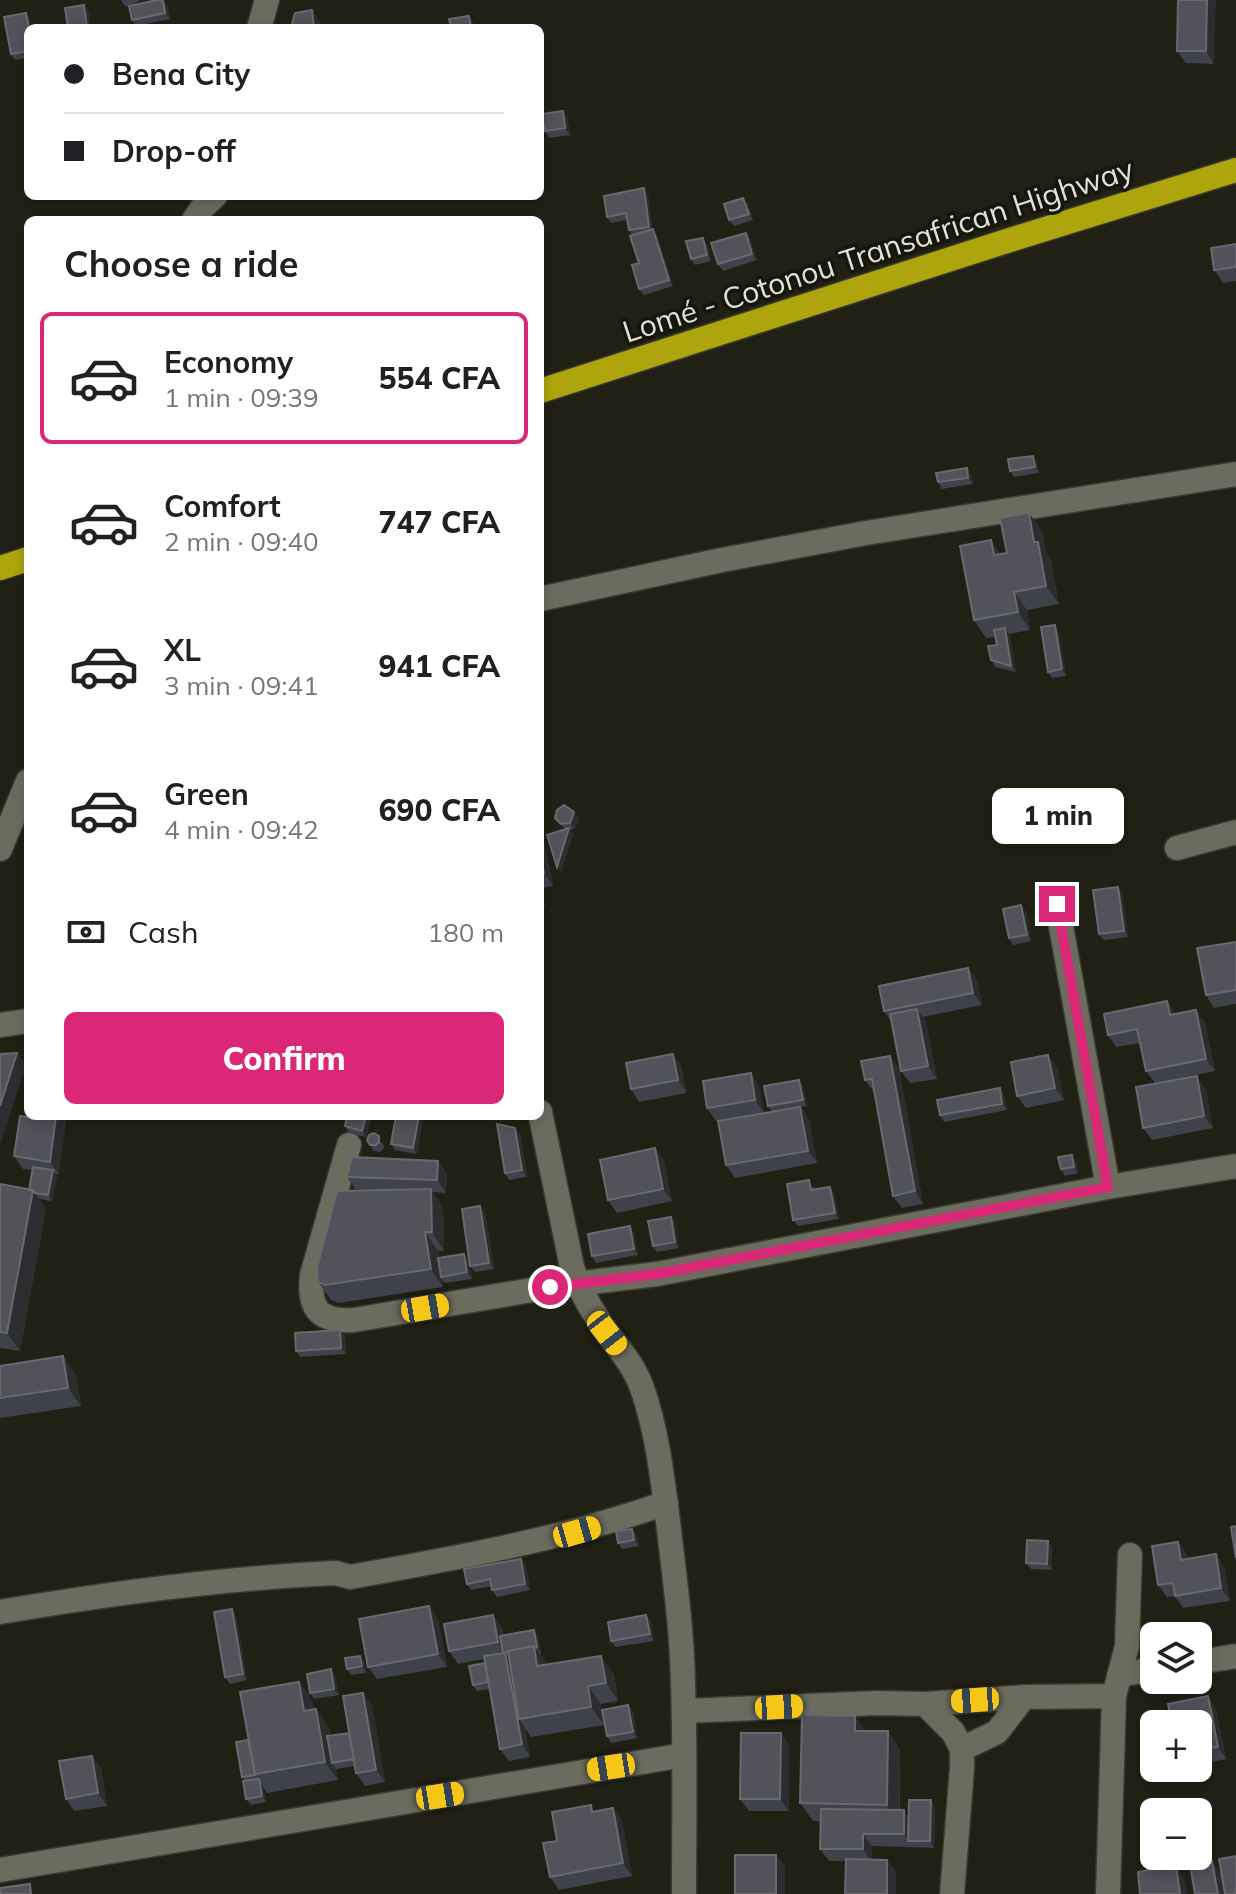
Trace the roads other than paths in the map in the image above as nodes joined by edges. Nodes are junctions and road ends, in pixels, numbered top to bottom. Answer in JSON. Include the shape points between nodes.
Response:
{"nodes":[{"id":1,"x":267,"y":0,"type":"edge"},
{"id":2,"x":260,"y":24,"type":"edge"},
{"id":3,"x":1236,"y":170,"type":"edge"},
{"id":4,"x":211,"y":200,"type":"edge"},
{"id":5,"x":197,"y":216,"type":"edge"},
{"id":6,"x":544,"y":390,"type":"edge"},
{"id":7,"x":1236,"y":474,"type":"edge"},
{"id":8,"x":24,"y":560,"type":"edge"},
{"id":9,"x":0,"y":568,"type":"edge"},
{"id":10,"x":544,"y":598,"type":"edge"},
{"id":11,"x":24,"y":791,"type":"edge"},
{"id":12,"x":1236,"y":832,"type":"edge"},
{"id":13,"x":1177,"y":848,"type":"dead end"},
{"id":14,"x":0,"y":849,"type":"edge"},
{"id":15,"x":1057,"y":904,"type":"dead end"},
{"id":16,"x":24,"y":1022,"type":"edge"},
{"id":17,"x":0,"y":1025,"type":"edge"},
{"id":18,"x":542,"y":1120,"type":"edge"},
{"id":19,"x":349,"y":1145,"type":"dead end"},
{"id":20,"x":1236,"y":1166,"type":"edge"},
{"id":21,"x":1108,"y":1187,"type":"junction"},
{"id":22,"x":578,"y":1282,"type":"junction"},
{"id":23,"x":666,"y":1503,"type":"junction"},
{"id":24,"x":1130,"y":1555,"type":"dead end"},
{"id":25,"x":0,"y":1612,"type":"edge"},
{"id":26,"x":1236,"y":1656,"type":"edge"},
{"id":27,"x":1212,"y":1660,"type":"edge"},
{"id":28,"x":1140,"y":1675,"type":"edge"},
{"id":29,"x":1117,"y":1685,"type":"junction"},
{"id":30,"x":1024,"y":1697,"type":"junction"},
{"id":31,"x":925,"y":1704,"type":"junction"},
{"id":32,"x":684,"y":1711,"type":"junction"},
{"id":33,"x":962,"y":1749,"type":"junction"},
{"id":34,"x":684,"y":1755,"type":"junction"},
{"id":35,"x":0,"y":1870,"type":"edge"},
{"id":36,"x":684,"y":1894,"type":"edge"},
{"id":37,"x":952,"y":1894,"type":"edge"},
{"id":38,"x":1108,"y":1894,"type":"edge"}],
"edges":[{"from":1,"to":2,"type":"street"},
{"from":3,"to":6,"type":"highway","name":"Lomé - Cotonou Transafrican Highway"},
{"from":4,"to":5,"type":"street"},
{"from":7,"to":10,"type":"street","via":[[866,533]]},
{"from":8,"to":9,"type":"highway"},
{"from":11,"to":14,"type":"street"},
{"from":12,"to":13,"type":"street"},
{"from":15,"to":21,"type":"street"},
{"from":16,"to":17,"type":"street"},
{"from":18,"to":22,"type":"street"},
{"from":19,"to":22,"type":"street","via":[[311,1287],[313,1305],[325,1316],[354,1320]]},
{"from":20,"to":21,"type":"street"},
{"from":21,"to":22,"type":"street","via":[[657,1274]]},
{"from":22,"to":23,"type":"street","via":[[641,1386]]},
{"from":23,"to":25,"type":"street","via":[[577,1532],[350,1577],[336,1573],[239,1579]]},
{"from":23,"to":32,"type":"street"},
{"from":24,"to":29,"type":"street","via":[[1127,1646]]},
{"from":26,"to":27,"type":"street"},
{"from":28,"to":29,"type":"street"},
{"from":29,"to":30,"type":"street"},
{"from":29,"to":38,"type":"street"},
{"from":30,"to":31,"type":"street"},
{"from":30,"to":33,"type":"street","via":[[997,1732]]},
{"from":31,"to":32,"type":"street"},
{"from":31,"to":33,"type":"street"},
{"from":32,"to":34,"type":"street"},
{"from":33,"to":37,"type":"street"},
{"from":34,"to":35,"type":"street"},
{"from":34,"to":36,"type":"street"}]}
